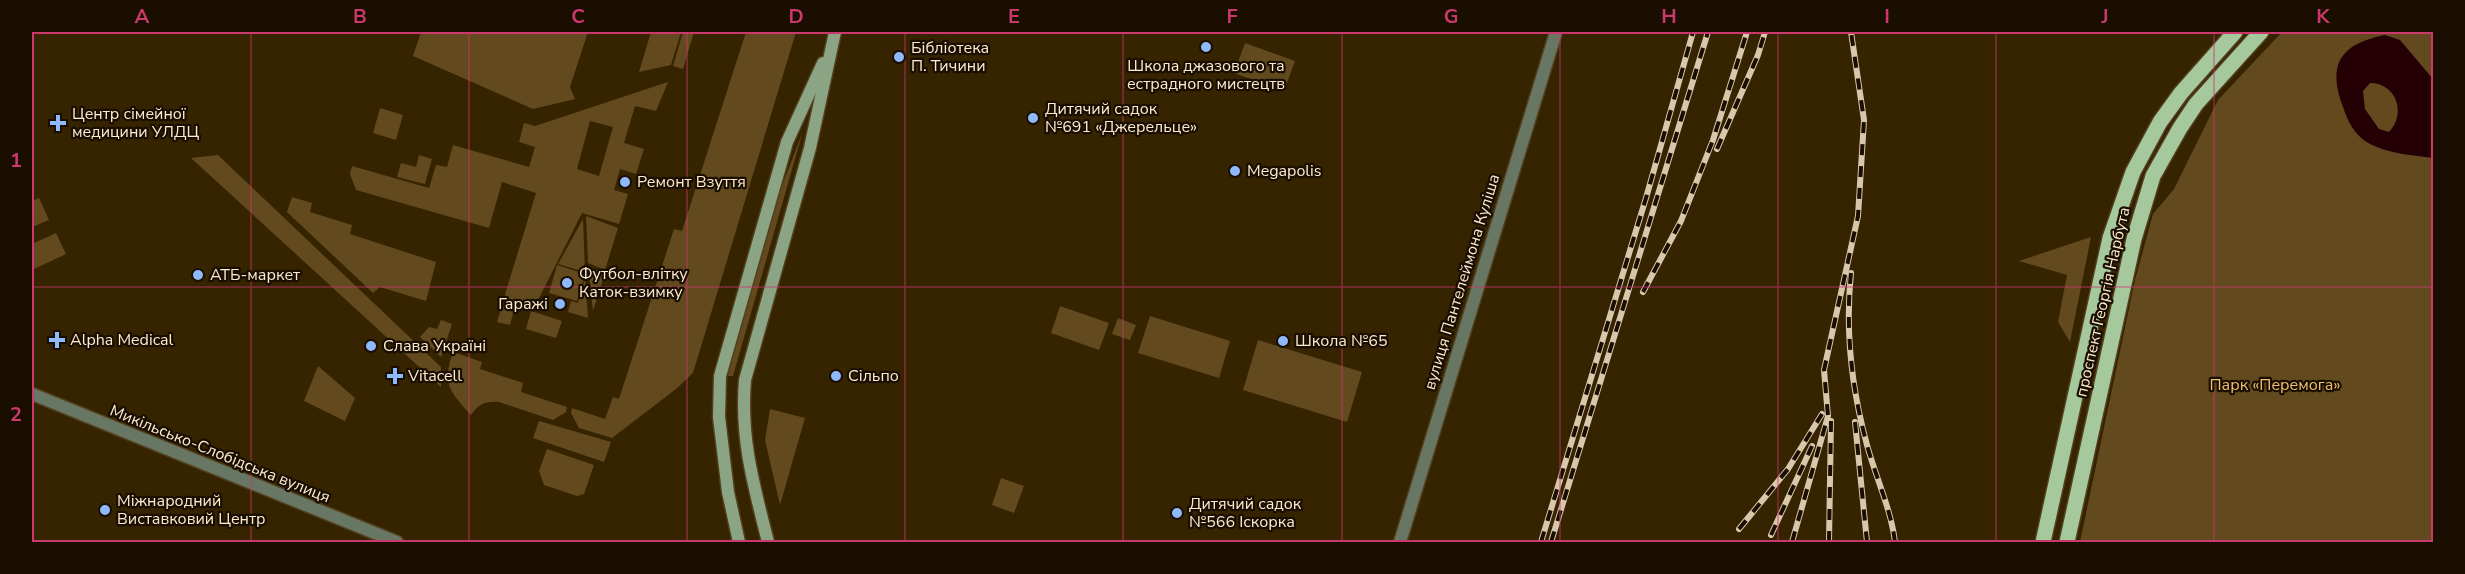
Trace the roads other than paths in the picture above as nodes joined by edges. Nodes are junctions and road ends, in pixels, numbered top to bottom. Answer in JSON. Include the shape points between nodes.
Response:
{"nodes":[{"id":1,"x":835,"y":32,"type":"edge"},
{"id":2,"x":1556,"y":32,"type":"edge"},
{"id":3,"x":2235,"y":32,"type":"edge"},
{"id":4,"x":2261,"y":32,"type":"edge"},
{"id":5,"x":828,"y":54,"type":"junction"},
{"id":6,"x":32,"y":394,"type":"edge"},
{"id":7,"x":768,"y":540,"type":"edge"},
{"id":8,"x":397,"y":543,"type":"edge"},
{"id":9,"x":739,"y":543,"type":"edge"},
{"id":10,"x":1400,"y":543,"type":"edge"},
{"id":11,"x":2043,"y":543,"type":"edge"},
{"id":12,"x":2067,"y":543,"type":"edge"}],
"edges":[{"from":1,"to":5,"type":"main road"},
{"from":2,"to":10,"type":"street","name":"вулиця Пантелеймона Куліша"},
{"from":3,"to":11,"type":"main road","name":"проспект Георгія Нарбута","via":[[2181,93],[2133,172],[2110,238]]},
{"from":4,"to":12,"type":"main road","name":"проспект Георгія Нарбута","via":[[2196,104],[2153,176],[2134,239]]},
{"from":5,"to":7,"type":"main road","via":[[810,148],[745,380],[742,420],[747,456]]},
{"from":5,"to":9,"type":"main road","via":[[787,142],[720,376],[719,417]]},
{"from":6,"to":8,"type":"street","name":"Микільсько-Слобідська вулиця"}]}
